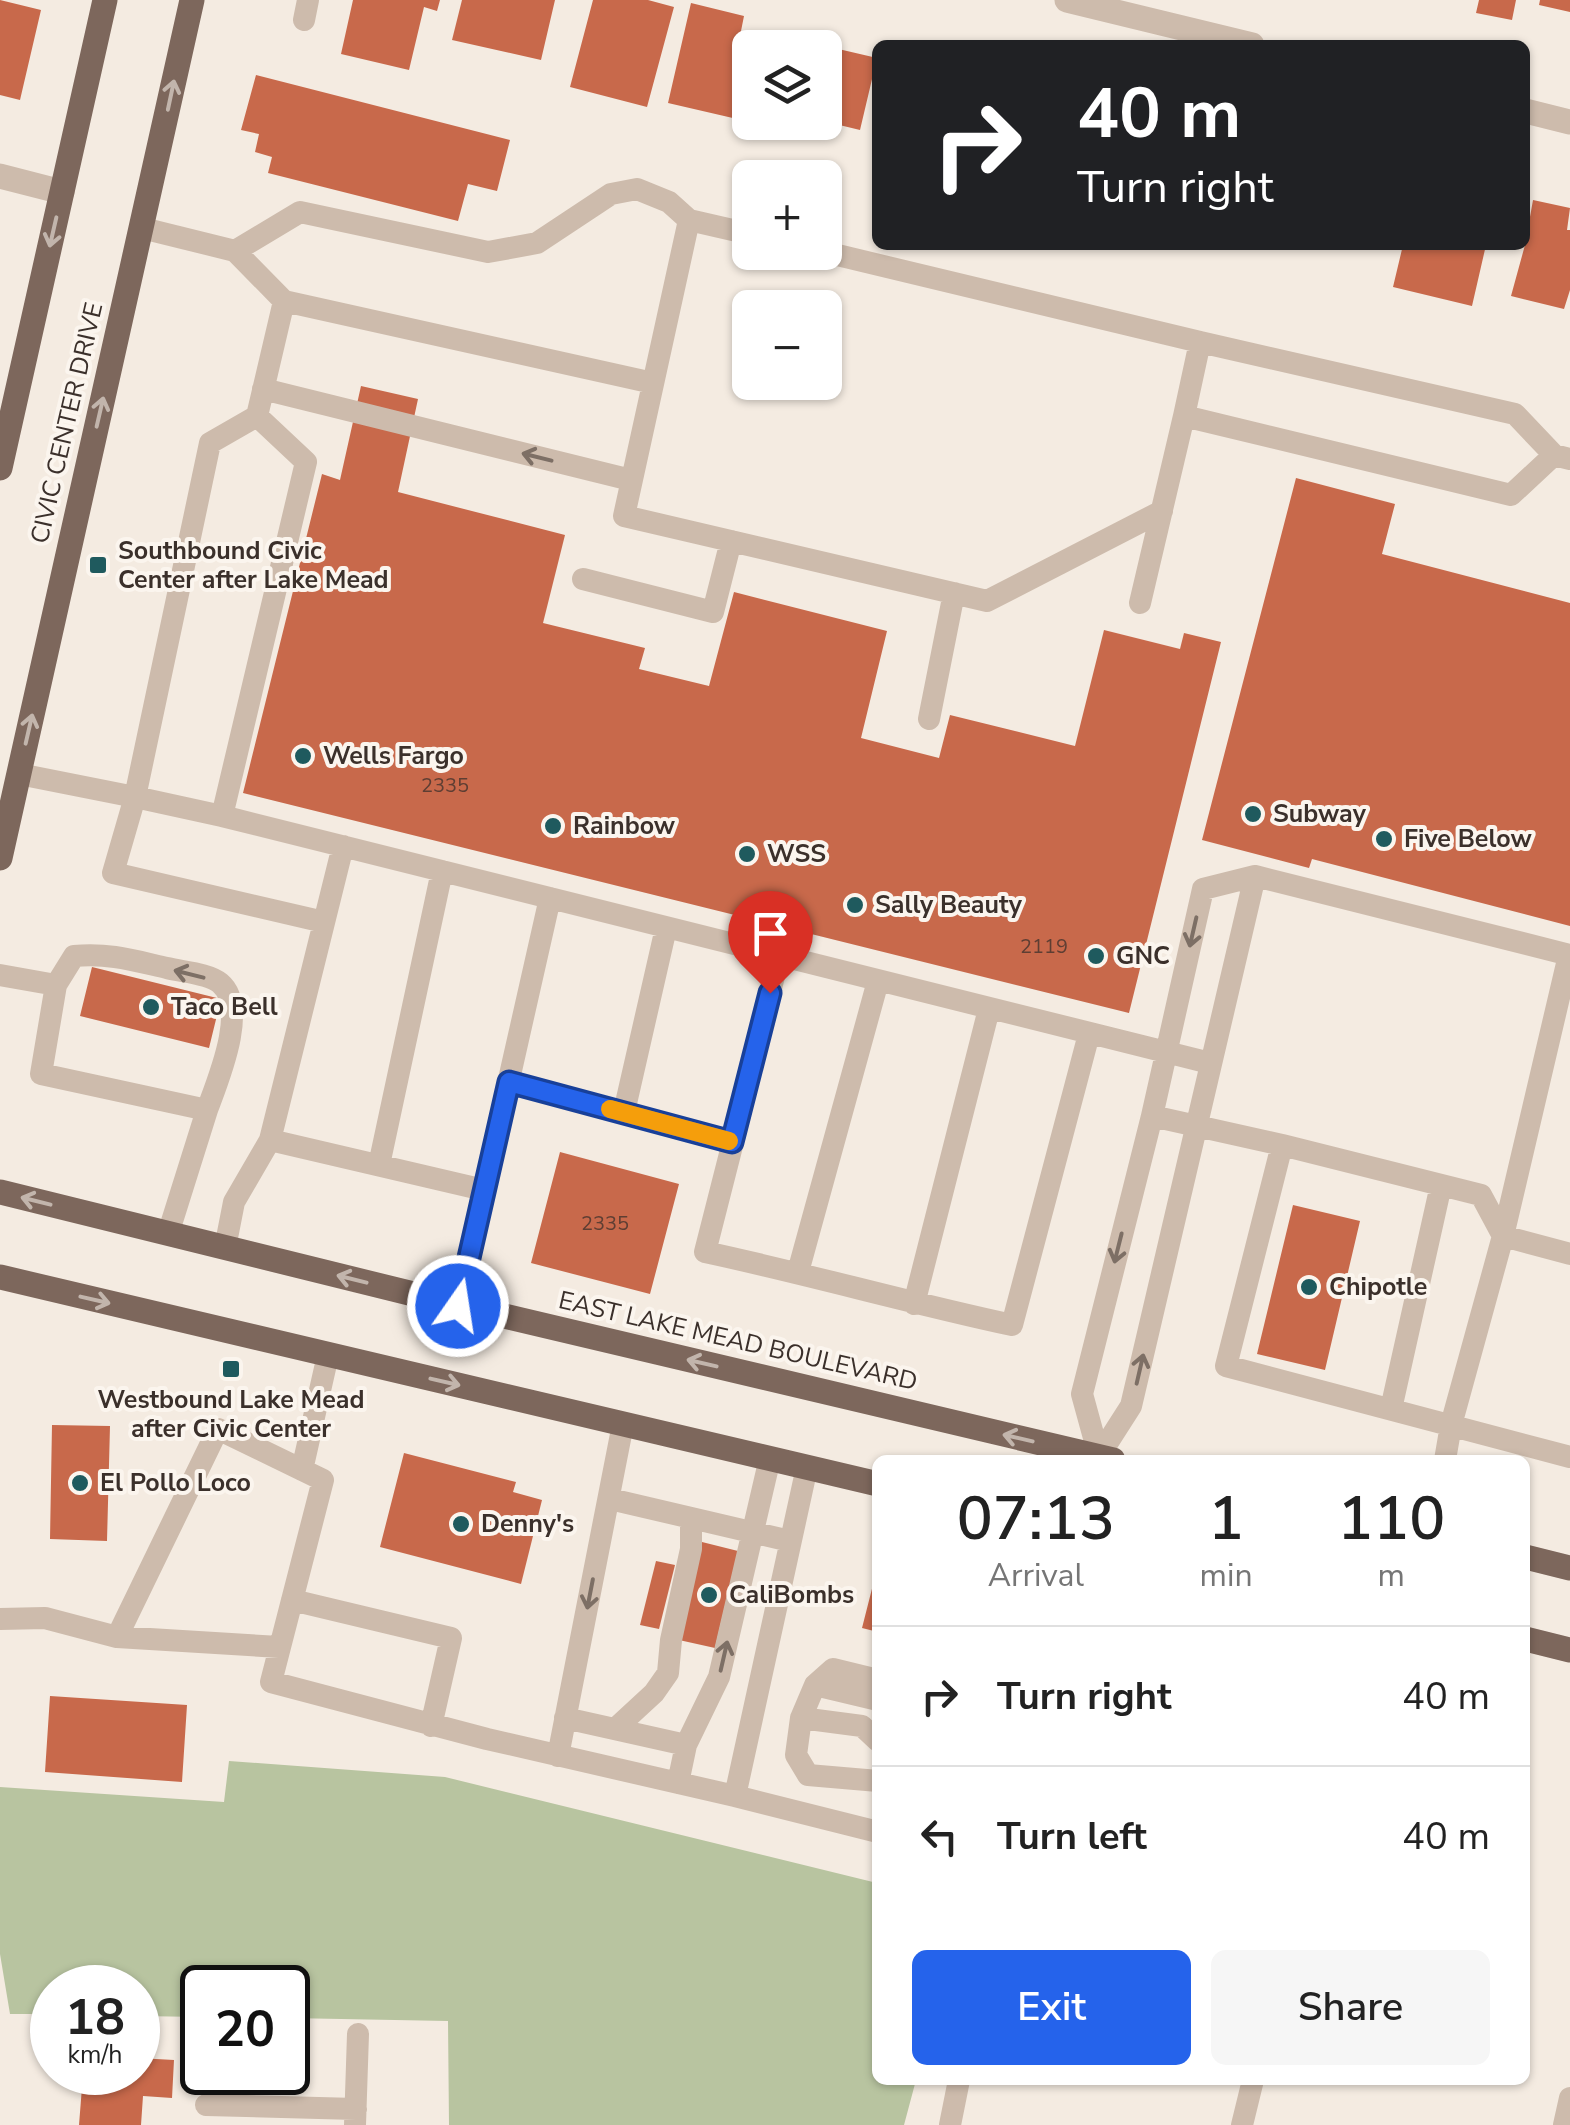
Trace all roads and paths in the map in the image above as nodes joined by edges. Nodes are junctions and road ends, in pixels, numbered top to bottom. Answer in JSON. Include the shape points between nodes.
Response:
{"nodes":[{"id":1,"x":105,"y":0,"type":"edge"},
{"id":2,"x":1066,"y":0,"type":"edge"},
{"id":3,"x":190,"y":5,"type":"edge"},
{"id":4,"x":1231,"y":40,"type":"edge"},
{"id":5,"x":1530,"y":113,"type":"edge"},
{"id":6,"x":1570,"y":122,"type":"edge"},
{"id":7,"x":0,"y":176,"type":"edge"},
{"id":8,"x":62,"y":192,"type":"junction"},
{"id":9,"x":689,"y":220,"type":"junction"},
{"id":10,"x":142,"y":228,"type":"junction"},
{"id":11,"x":732,"y":230,"type":"edge"},
{"id":12,"x":235,"y":252,"type":"junction"},
{"id":13,"x":842,"y":256,"type":"edge"},
{"id":14,"x":284,"y":301,"type":"junction"},
{"id":15,"x":1200,"y":342,"type":"junction"},
{"id":16,"x":653,"y":383,"type":"junction"},
{"id":17,"x":263,"y":389,"type":"junction"},
{"id":18,"x":257,"y":416,"type":"junction"},
{"id":19,"x":1184,"y":416,"type":"junction"},
{"id":20,"x":1562,"y":457,"type":"edge"},
{"id":21,"x":1,"y":458,"type":"edge"},
{"id":22,"x":632,"y":480,"type":"junction"},
{"id":23,"x":1162,"y":511,"type":"junction"},
{"id":24,"x":731,"y":541,"type":"junction"},
{"id":25,"x":583,"y":578,"type":"dead end"},
{"id":26,"x":954,"y":593,"type":"junction"},
{"id":27,"x":1140,"y":603,"type":"dead end"},
{"id":28,"x":929,"y":719,"type":"dead end"},
{"id":29,"x":19,"y":774,"type":"junction"},
{"id":30,"x":135,"y":796,"type":"junction"},
{"id":31,"x":222,"y":816,"type":"junction"},
{"id":32,"x":343,"y":846,"type":"junction"},
{"id":33,"x":0,"y":858,"type":"edge"},
{"id":34,"x":442,"y":871,"type":"junction"},
{"id":35,"x":1255,"y":876,"type":"junction"},
{"id":36,"x":550,"y":898,"type":"junction"},
{"id":37,"x":324,"y":922,"type":"junction"},
{"id":38,"x":666,"y":928,"type":"junction"},
{"id":39,"x":1570,"y":955,"type":"edge"},
{"id":40,"x":779,"y":956,"type":"junction"},
{"id":41,"x":0,"y":975,"type":"edge"},
{"id":42,"x":878,"y":981,"type":"junction"},
{"id":43,"x":56,"y":985,"type":"junction"},
{"id":44,"x":989,"y":1009,"type":"junction"},
{"id":45,"x":1089,"y":1034,"type":"junction"},
{"id":46,"x":1166,"y":1054,"type":"junction"},
{"id":47,"x":1210,"y":1063,"type":"junction"},
{"id":48,"x":509,"y":1082,"type":"junction"},
{"id":49,"x":207,"y":1110,"type":"junction"},
{"id":50,"x":624,"y":1112,"type":"junction"},
{"id":51,"x":1152,"y":1116,"type":"junction"},
{"id":52,"x":1195,"y":1127,"type":"junction"},
{"id":53,"x":270,"y":1140,"type":"junction"},
{"id":54,"x":732,"y":1142,"type":"junction"},
{"id":55,"x":1282,"y":1145,"type":"junction"},
{"id":56,"x":378,"y":1165,"type":"junction"},
{"id":57,"x":1441,"y":1185,"type":"junction"},
{"id":58,"x":484,"y":1190,"type":"junction"},
{"id":59,"x":0,"y":1192,"type":"edge"},
{"id":60,"x":168,"y":1234,"type":"junction"},
{"id":61,"x":1503,"y":1236,"type":"junction"},
{"id":62,"x":225,"y":1248,"type":"junction"},
{"id":63,"x":1570,"y":1254,"type":"edge"},
{"id":64,"x":798,"y":1272,"type":"junction"},
{"id":65,"x":0,"y":1277,"type":"edge"},
{"id":66,"x":914,"y":1304,"type":"junction"},
{"id":67,"x":458,"y":1306,"type":"junction"},
{"id":68,"x":328,"y":1355,"type":"junction"},
{"id":69,"x":1391,"y":1409,"type":"junction"},
{"id":70,"x":623,"y":1424,"type":"junction"},
{"id":71,"x":1451,"y":1424,"type":"junction"},
{"id":72,"x":1086,"y":1455,"type":"edge"},
{"id":73,"x":1102,"y":1455,"type":"edge"},
{"id":74,"x":1105,"y":1455,"type":"edge"},
{"id":75,"x":1446,"y":1455,"type":"edge"},
{"id":76,"x":1570,"y":1457,"type":"edge"},
{"id":77,"x":770,"y":1458,"type":"junction"},
{"id":78,"x":807,"y":1467,"type":"junction"},
{"id":79,"x":302,"y":1470,"type":"junction"},
{"id":80,"x":872,"y":1483,"type":"edge"},
{"id":81,"x":610,"y":1499,"type":"junction"},
{"id":82,"x":692,"y":1518,"type":"junction"},
{"id":83,"x":753,"y":1532,"type":"junction"},
{"id":84,"x":790,"y":1541,"type":"junction"},
{"id":85,"x":1530,"y":1559,"type":"edge"},
{"id":86,"x":1570,"y":1568,"type":"edge"},
{"id":87,"x":292,"y":1600,"type":"junction"},
{"id":88,"x":0,"y":1618,"type":"edge"},
{"id":89,"x":117,"y":1637,"type":"junction"},
{"id":90,"x":1530,"y":1641,"type":"edge"},
{"id":91,"x":279,"y":1646,"type":"junction"},
{"id":92,"x":1570,"y":1650,"type":"edge"},
{"id":93,"x":872,"y":1678,"type":"edge"},
{"id":94,"x":815,"y":1685,"type":"junction"},
{"id":95,"x":872,"y":1699,"type":"edge"},
{"id":96,"x":565,"y":1718,"type":"junction"},
{"id":97,"x":801,"y":1718,"type":"junction"},
{"id":98,"x":432,"y":1726,"type":"junction"},
{"id":99,"x":615,"y":1729,"type":"junction"},
{"id":100,"x":872,"y":1735,"type":"edge"},
{"id":101,"x":686,"y":1746,"type":"junction"},
{"id":102,"x":558,"y":1756,"type":"junction"},
{"id":103,"x":872,"y":1780,"type":"edge"},
{"id":104,"x":678,"y":1783,"type":"junction"},
{"id":105,"x":735,"y":1796,"type":"junction"},
{"id":106,"x":872,"y":1830,"type":"edge"},
{"id":107,"x":358,"y":2034,"type":"dead end"},
{"id":108,"x":959,"y":2085,"type":"edge"},
{"id":109,"x":1252,"y":2085,"type":"edge"},
{"id":110,"x":1570,"y":2098,"type":"edge"},
{"id":111,"x":206,"y":2105,"type":"dead end"},
{"id":112,"x":356,"y":2117,"type":"edge"},
{"id":113,"x":950,"y":2125,"type":"edge"},
{"id":114,"x":1242,"y":2125,"type":"edge"},
{"id":115,"x":1564,"y":2125,"type":"edge"}],
"edges":[{"from":1,"to":8,"type":"main road"},
{"from":2,"to":4,"type":"street"},
{"from":10,"to":3,"type":"main road","name":"CIVIC CENTER DRIVE","one_way":true},
{"from":5,"to":6,"type":"street"},
{"from":7,"to":8,"type":"street"},
{"from":8,"to":21,"type":"main road","one_way":true},
{"from":9,"to":11,"type":"lane"},
{"from":9,"to":12,"type":"lane","via":[[638,189],[610,194],[537,243],[488,252],[300,212]]},
{"from":9,"to":16,"type":"lane"},
{"from":10,"to":12,"type":"lane"},
{"from":29,"to":10,"type":"main road","name":"CIVIC CENTER DRIVE","one_way":true},
{"from":12,"to":14,"type":"lane"},
{"from":13,"to":15,"type":"lane"},
{"from":14,"to":16,"type":"lane"},
{"from":14,"to":17,"type":"lane"},
{"from":15,"to":19,"type":"lane"},
{"from":15,"to":20,"type":"lane","via":[[1515,414]]},
{"from":16,"to":22,"type":"lane"},
{"from":17,"to":18,"type":"lane"},
{"from":22,"to":17,"type":"lane","one_way":true},
{"from":18,"to":30,"type":"lane","via":[[210,442]]},
{"from":18,"to":31,"type":"lane","via":[[306,462]]},
{"from":19,"to":20,"type":"lane","via":[[1512,495]]},
{"from":19,"to":23,"type":"lane"},
{"from":22,"to":24,"type":"lane","via":[[624,516]]},
{"from":23,"to":26,"type":"lane","via":[[987,600]]},
{"from":23,"to":27,"type":"lane"},
{"from":24,"to":25,"type":"lane","via":[[713,612]]},
{"from":24,"to":26,"type":"lane"},
{"from":26,"to":28,"type":"lane"},
{"from":29,"to":30,"type":"lane"},
{"from":29,"to":33,"type":"main road","name":"CIVIC CENTER DRIVE"},
{"from":30,"to":31,"type":"lane"},
{"from":30,"to":37,"type":"lane","via":[[114,872]]},
{"from":31,"to":32,"type":"lane"},
{"from":32,"to":34,"type":"lane"},
{"from":32,"to":37,"type":"lane"},
{"from":34,"to":36,"type":"lane"},
{"from":34,"to":56,"type":"lane"},
{"from":35,"to":39,"type":"lane"},
{"from":35,"to":46,"type":"lane","one_way":true,"via":[[1203,889]]},
{"from":35,"to":47,"type":"lane"},
{"from":36,"to":38,"type":"lane"},
{"from":36,"to":48,"type":"lane"},
{"from":37,"to":53,"type":"lane"},
{"from":38,"to":40,"type":"lane"},
{"from":38,"to":50,"type":"lane"},
{"from":39,"to":61,"type":"lane"},
{"from":40,"to":42,"type":"lane"},
{"from":40,"to":54,"type":"lane"},
{"from":41,"to":43,"type":"lane"},
{"from":42,"to":44,"type":"lane"},
{"from":42,"to":64,"type":"lane"},
{"from":43,"to":49,"type":"lane","via":[[41,1074]]},
{"from":49,"to":43,"type":"lane","one_way":true,"via":[[233,1012],[218,980],[105,953],[74,956]]},
{"from":44,"to":45,"type":"lane"},
{"from":44,"to":66,"type":"lane"},
{"from":45,"to":46,"type":"lane"},
{"from":45,"to":66,"type":"lane","via":[[1012,1325]]},
{"from":46,"to":47,"type":"lane"},
{"from":46,"to":51,"type":"lane"},
{"from":47,"to":52,"type":"lane"},
{"from":48,"to":50,"type":"lane"},
{"from":48,"to":58,"type":"lane"},
{"from":49,"to":60,"type":"lane"},
{"from":50,"to":54,"type":"lane"},
{"from":51,"to":52,"type":"lane"},
{"from":51,"to":73,"type":"lane","one_way":true,"via":[[1082,1394]]},
{"from":52,"to":55,"type":"lane"},
{"from":74,"to":52,"type":"lane","one_way":true,"via":[[1132,1406]]},
{"from":53,"to":56,"type":"lane"},
{"from":53,"to":62,"type":"lane","via":[[234,1202]]},
{"from":54,"to":64,"type":"lane","via":[[705,1252]]},
{"from":55,"to":57,"type":"lane"},
{"from":55,"to":69,"type":"lane","via":[[1226,1366]]},
{"from":56,"to":58,"type":"lane"},
{"from":57,"to":61,"type":"lane","via":[[1481,1195]]},
{"from":57,"to":69,"type":"lane"},
{"from":58,"to":67,"type":"lane"},
{"from":60,"to":59,"type":"main road","name":"EAST LAKE MEAD BOULEVARD","one_way":true},
{"from":60,"to":62,"type":"main road","name":"EAST LAKE MEAD BOULEVARD"},
{"from":61,"to":63,"type":"lane"},
{"from":61,"to":71,"type":"lane"},
{"from":67,"to":62,"type":"main road","name":"EAST LAKE MEAD BOULEVARD","one_way":true},
{"from":64,"to":66,"type":"lane"},
{"from":65,"to":68,"type":"main road","one_way":true},
{"from":72,"to":67,"type":"main road","name":"EAST LAKE MEAD BOULEVARD","one_way":true},
{"from":68,"to":70,"type":"main road","one_way":true},
{"from":68,"to":79,"type":"lane"},
{"from":69,"to":71,"type":"lane"},
{"from":70,"to":77,"type":"main road"},
{"from":70,"to":81,"type":"lane"},
{"from":71,"to":75,"type":"lane"},
{"from":71,"to":76,"type":"lane"},
{"from":77,"to":78,"type":"main road"},
{"from":77,"to":83,"type":"lane"},
{"from":78,"to":80,"type":"main road"},
{"from":78,"to":84,"type":"lane"},
{"from":79,"to":87,"type":"lane","via":[[323,1480]]},
{"from":79,"to":89,"type":"lane","via":[[218,1429]]},
{"from":81,"to":82,"type":"lane"},
{"from":81,"to":96,"type":"lane","one_way":true},
{"from":82,"to":83,"type":"lane"},
{"from":82,"to":99,"type":"lane","via":[[668,1673]]},
{"from":83,"to":84,"type":"lane"},
{"from":101,"to":83,"type":"lane","one_way":true,"via":[[719,1677]]},
{"from":84,"to":105,"type":"lane"},
{"from":85,"to":86,"type":"main road"},
{"from":87,"to":91,"type":"lane"},
{"from":87,"to":98,"type":"lane","via":[[451,1638]]},
{"from":88,"to":89,"type":"lane","via":[[45,1618]]},
{"from":89,"to":91,"type":"lane"},
{"from":90,"to":92,"type":"main road"},
{"from":91,"to":98,"type":"lane","via":[[271,1682]]},
{"from":93,"to":94,"type":"lane","via":[[834,1669]]},
{"from":94,"to":95,"type":"lane"},
{"from":94,"to":97,"type":"lane"},
{"from":96,"to":99,"type":"lane"},
{"from":96,"to":102,"type":"lane"},
{"from":97,"to":100,"type":"lane","via":[[862,1726]]},
{"from":97,"to":103,"type":"lane","via":[[796,1755],[808,1775]]},
{"from":98,"to":102,"type":"lane"},
{"from":99,"to":101,"type":"lane"},
{"from":101,"to":104,"type":"lane"},
{"from":102,"to":104,"type":"lane"},
{"from":104,"to":105,"type":"lane"},
{"from":105,"to":106,"type":"lane"},
{"from":107,"to":112,"type":"lane"},
{"from":108,"to":113,"type":"lane"},
{"from":109,"to":114,"type":"lane"},
{"from":110,"to":115,"type":"lane"},
{"from":111,"to":112,"type":"lane"}]}
